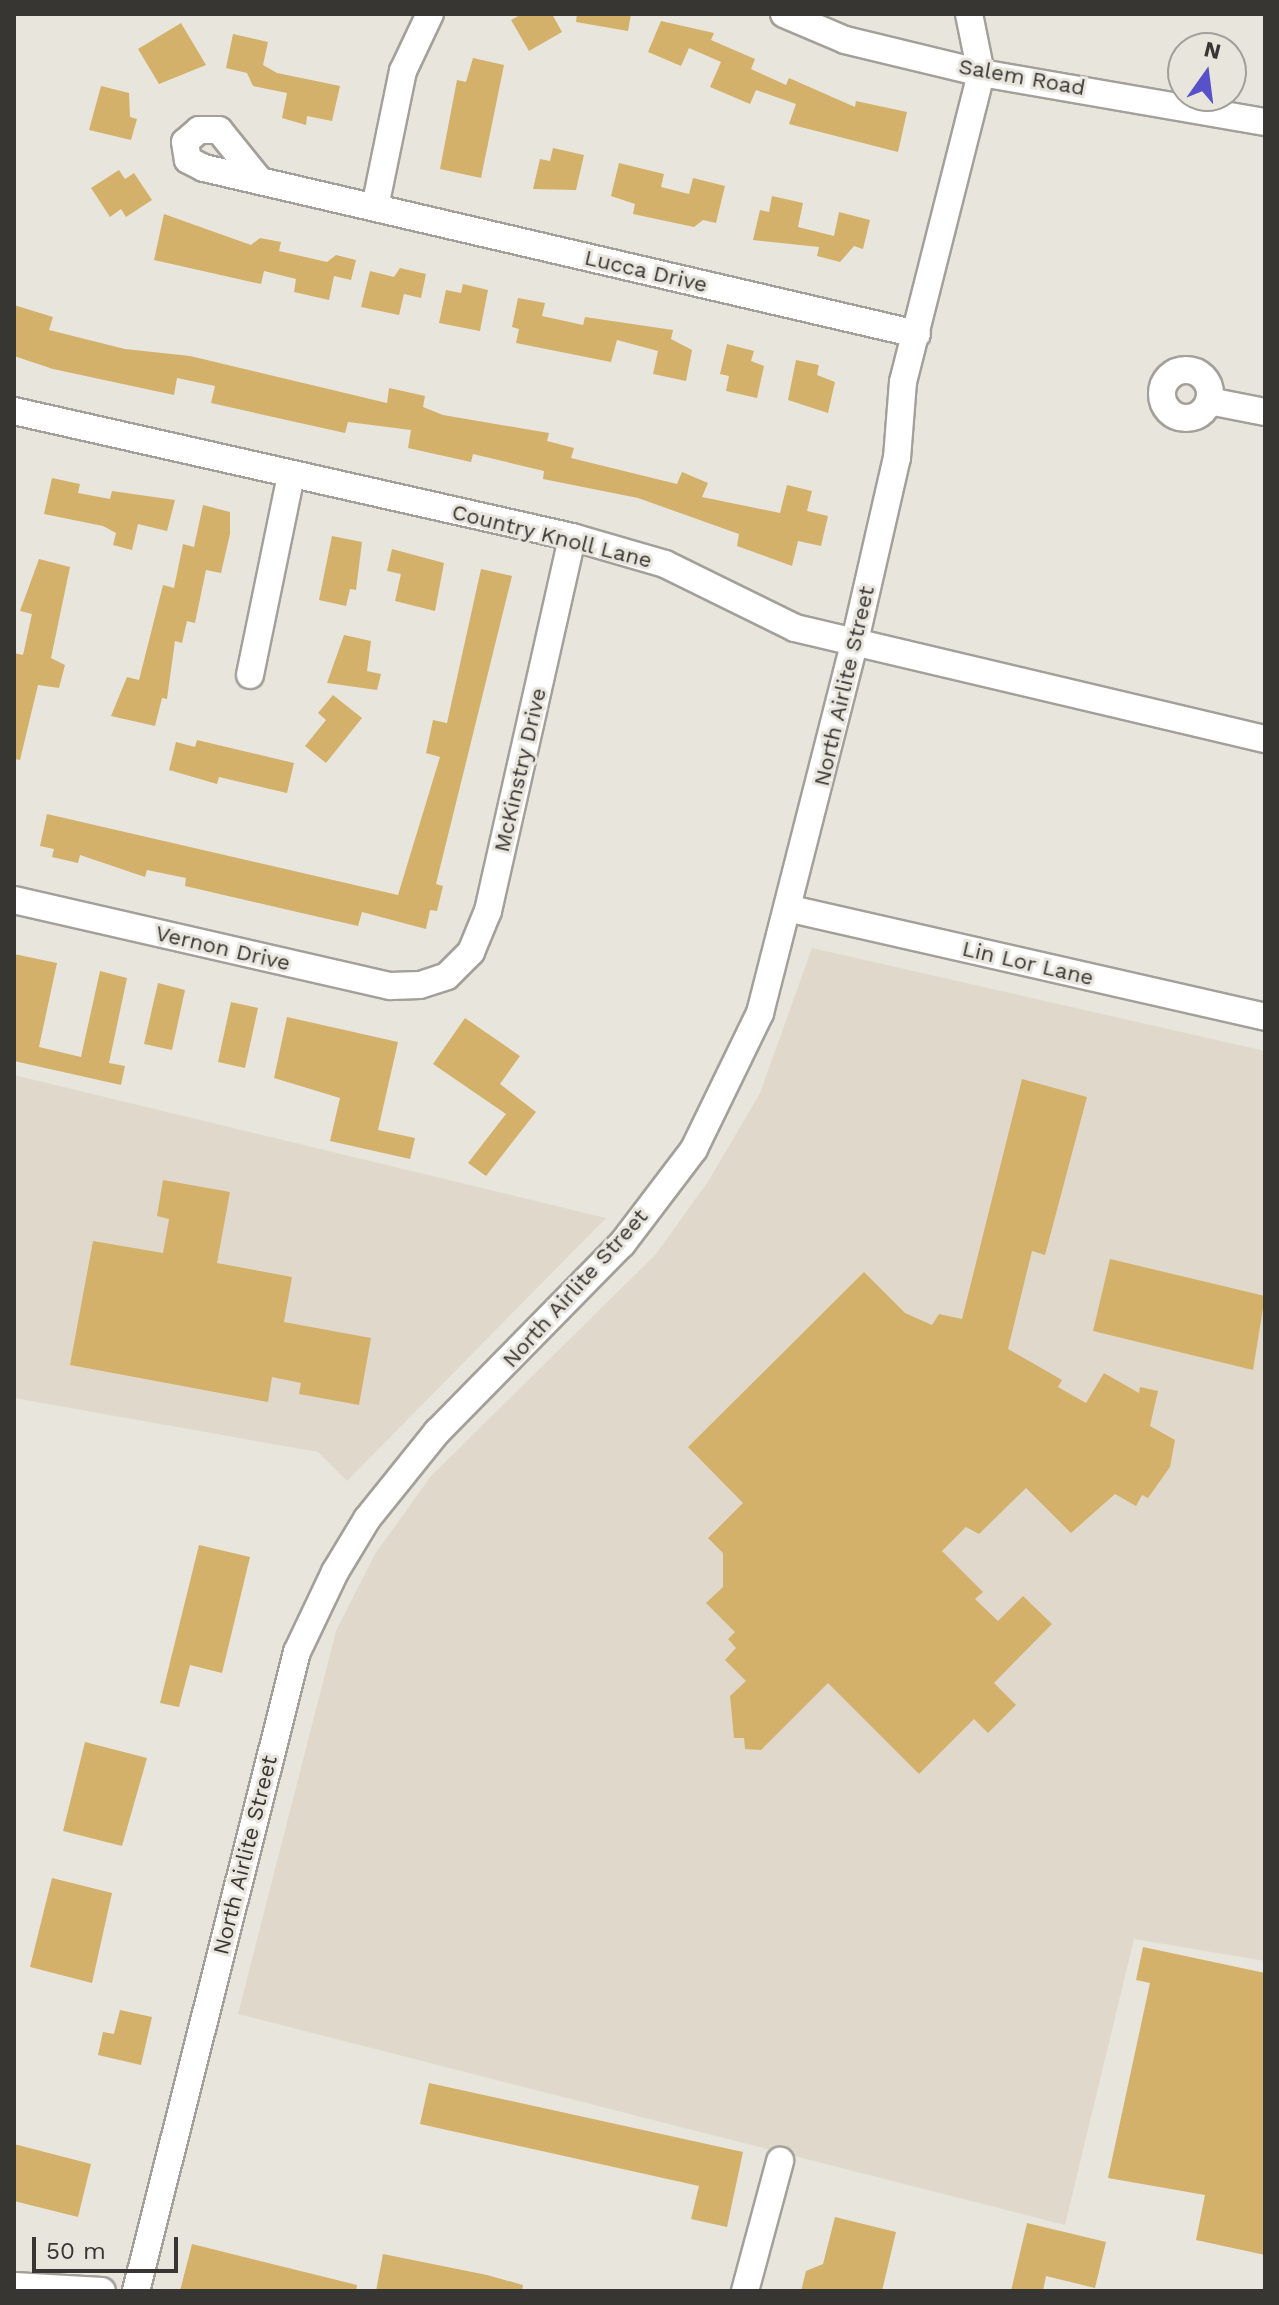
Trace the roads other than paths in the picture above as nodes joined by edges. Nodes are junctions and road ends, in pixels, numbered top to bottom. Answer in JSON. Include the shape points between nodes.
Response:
{"nodes":[{"id":1,"x":430,"y":14,"type":"edge"},
{"id":2,"x":784,"y":14,"type":"edge"},
{"id":3,"x":969,"y":14,"type":"edge"},
{"id":4,"x":981,"y":73,"type":"junction"},
{"id":5,"x":1265,"y":122,"type":"edge"},
{"id":6,"x":260,"y":181,"type":"dead end"},
{"id":7,"x":375,"y":207,"type":"junction"},
{"id":8,"x":917,"y":334,"type":"junction"},
{"id":9,"x":1209,"y":401,"type":"dead end"},
{"id":10,"x":1265,"y":412,"type":"edge"},
{"id":11,"x":15,"y":415,"type":"edge"},
{"id":12,"x":291,"y":476,"type":"junction"},
{"id":13,"x":572,"y":537,"type":"junction"},
{"id":14,"x":854,"y":645,"type":"junction"},
{"id":15,"x":250,"y":675,"type":"dead end"},
{"id":16,"x":1265,"y":739,"type":"edge"},
{"id":17,"x":14,"y":900,"type":"edge"},
{"id":18,"x":791,"y":909,"type":"junction"},
{"id":19,"x":434,"y":982,"type":"joint"},
{"id":20,"x":1265,"y":1017,"type":"edge"},
{"id":21,"x":780,"y":2161,"type":"dead end"},
{"id":22,"x":14,"y":2286,"type":"edge"},
{"id":23,"x":102,"y":2291,"type":"edge"},
{"id":24,"x":136,"y":2291,"type":"edge"},
{"id":25,"x":745,"y":2291,"type":"edge"}],
"edges":[{"from":1,"to":7,"type":"street","via":[[403,71]]},
{"from":2,"to":4,"type":"street","name":"Salem Road","via":[[845,40]]},
{"from":3,"to":4,"type":"street","name":"North Airlite Street"},
{"from":4,"to":5,"type":"street","name":"Salem Road"},
{"from":4,"to":8,"type":"street","name":"North Airlite Street"},
{"from":6,"to":7,"type":"street","name":"Lucca Drive"},
{"from":7,"to":8,"type":"street","name":"Lucca Drive"},
{"from":8,"to":14,"type":"street","name":"North Airlite Street","via":[[903,382],[897,458]]},
{"from":9,"to":10,"type":"street"},
{"from":11,"to":12,"type":"street","name":"Country Knoll Lane"},
{"from":12,"to":13,"type":"street","name":"Country Knoll Lane"},
{"from":12,"to":15,"type":"street"},
{"from":13,"to":14,"type":"street","name":"Country Knoll Lane","via":[[665,564],[795,628]]},
{"from":13,"to":19,"type":"street","name":"McKinstry Drive","via":[[488,911],[460,967]]},
{"from":14,"to":16,"type":"street","name":"Country Knoll Lane"},
{"from":14,"to":18,"type":"street","name":"North Airlite Street"},
{"from":17,"to":19,"type":"street","name":"Vernon Drive","via":[[371,982]]},
{"from":18,"to":20,"type":"street","name":"Lin Lor Lane"},
{"from":18,"to":24,"type":"street","name":"North Airlite Street","via":[[760,1013],[694,1149],[622,1244],[437,1432],[367,1519],[328,1585],[297,1652]]},
{"from":21,"to":25,"type":"street"},
{"from":22,"to":23,"type":"street"}]}
